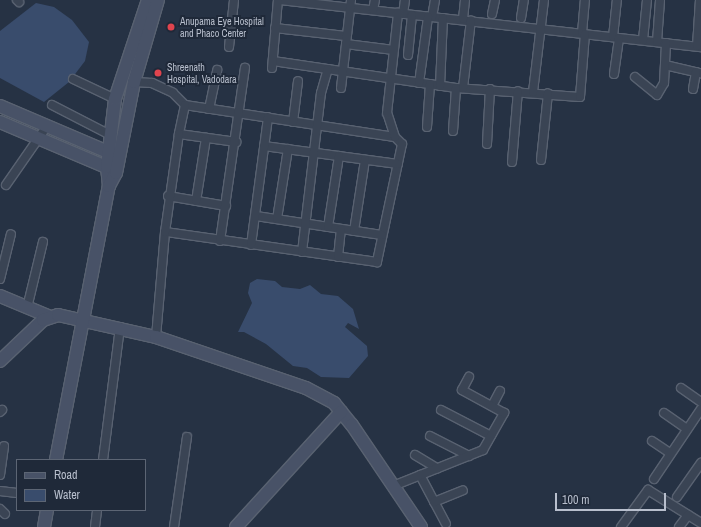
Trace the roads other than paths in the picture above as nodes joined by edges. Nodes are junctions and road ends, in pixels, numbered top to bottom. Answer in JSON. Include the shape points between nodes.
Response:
{"nodes":[{"id":1,"x":148,"y":0,"type":"edge"},
{"id":2,"x":158,"y":0,"type":"edge"},
{"id":3,"x":234,"y":0,"type":"edge"},
{"id":4,"x":279,"y":0,"type":"edge"},
{"id":5,"x":375,"y":0,"type":"edge"},
{"id":6,"x":405,"y":0,"type":"edge"},
{"id":7,"x":435,"y":0,"type":"edge"},
{"id":8,"x":465,"y":0,"type":"edge"},
{"id":9,"x":494,"y":0,"type":"edge"},
{"id":10,"x":524,"y":0,"type":"edge"},
{"id":11,"x":544,"y":0,"type":"edge"},
{"id":12,"x":585,"y":0,"type":"edge"},
{"id":13,"x":617,"y":0,"type":"edge"},
{"id":14,"x":647,"y":0,"type":"edge"},
{"id":15,"x":660,"y":0,"type":"edge"},
{"id":16,"x":700,"y":0,"type":"edge"},
{"id":17,"x":351,"y":4,"type":"edge"},
{"id":18,"x":373,"y":10,"type":"junction"},
{"id":19,"x":401,"y":13,"type":"junction"},
{"id":20,"x":492,"y":14,"type":"dead end"},
{"id":21,"x":412,"y":15,"type":"junction"},
{"id":22,"x":430,"y":17,"type":"junction"},
{"id":23,"x":443,"y":18,"type":"junction"},
{"id":24,"x":521,"y":18,"type":"dead end"},
{"id":25,"x":467,"y":20,"type":"junction"},
{"id":26,"x":275,"y":28,"type":"junction"},
{"id":27,"x":539,"y":29,"type":"junction"},
{"id":28,"x":583,"y":33,"type":"junction"},
{"id":29,"x":616,"y":37,"type":"junction"},
{"id":30,"x":346,"y":40,"type":"junction"},
{"id":31,"x":643,"y":40,"type":"junction"},
{"id":32,"x":657,"y":42,"type":"junction"},
{"id":33,"x":666,"y":43,"type":"junction"},
{"id":34,"x":699,"y":46,"type":"edge"},
{"id":35,"x":229,"y":47,"type":"dead end"},
{"id":36,"x":394,"y":50,"type":"junction"},
{"id":37,"x":408,"y":55,"type":"dead end"},
{"id":38,"x":664,"y":65,"type":"junction"},
{"id":39,"x":245,"y":68,"type":"dead end"},
{"id":40,"x":328,"y":69,"type":"junction"},
{"id":41,"x":216,"y":70,"type":"dead end"},
{"id":42,"x":342,"y":72,"type":"junction"},
{"id":43,"x":698,"y":73,"type":"edge"},
{"id":44,"x":614,"y":74,"type":"dead end"},
{"id":45,"x":635,"y":77,"type":"dead end"},
{"id":46,"x":73,"y":79,"type":"dead end"},
{"id":47,"x":391,"y":79,"type":"junction"},
{"id":48,"x":298,"y":81,"type":"dead end"},
{"id":49,"x":134,"y":82,"type":"junction"},
{"id":50,"x":419,"y":83,"type":"junction"},
{"id":51,"x":430,"y":84,"type":"junction"},
{"id":52,"x":440,"y":86,"type":"junction"},
{"id":53,"x":341,"y":88,"type":"dead end"},
{"id":54,"x":460,"y":88,"type":"junction"},
{"id":55,"x":693,"y":88,"type":"dead end"},
{"id":56,"x":490,"y":89,"type":"junction"},
{"id":57,"x":518,"y":91,"type":"junction"},
{"id":58,"x":533,"y":92,"type":"junction"},
{"id":59,"x":548,"y":93,"type":"junction"},
{"id":60,"x":115,"y":100,"type":"junction"},
{"id":61,"x":52,"y":105,"type":"dead end"},
{"id":62,"x":185,"y":105,"type":"junction"},
{"id":63,"x":0,"y":106,"type":"edge"},
{"id":64,"x":209,"y":109,"type":"junction"},
{"id":65,"x":240,"y":114,"type":"junction"},
{"id":66,"x":268,"y":117,"type":"junction"},
{"id":67,"x":0,"y":122,"type":"edge"},
{"id":68,"x":293,"y":122,"type":"junction"},
{"id":69,"x":317,"y":124,"type":"junction"},
{"id":70,"x":47,"y":126,"type":"junction"},
{"id":71,"x":427,"y":127,"type":"dead end"},
{"id":72,"x":454,"y":131,"type":"dead end"},
{"id":73,"x":179,"y":134,"type":"junction"},
{"id":74,"x":110,"y":135,"type":"junction"},
{"id":75,"x":395,"y":137,"type":"junction"},
{"id":76,"x":38,"y":138,"type":"junction"},
{"id":77,"x":206,"y":138,"type":"junction"},
{"id":78,"x":236,"y":142,"type":"junction"},
{"id":79,"x":487,"y":144,"type":"dead end"},
{"id":80,"x":264,"y":146,"type":"junction"},
{"id":81,"x":288,"y":149,"type":"junction"},
{"id":82,"x":313,"y":152,"type":"junction"},
{"id":83,"x":114,"y":155,"type":"junction"},
{"id":84,"x":339,"y":156,"type":"junction"},
{"id":85,"x":365,"y":160,"type":"junction"},
{"id":86,"x":541,"y":160,"type":"dead end"},
{"id":87,"x":512,"y":162,"type":"dead end"},
{"id":88,"x":398,"y":164,"type":"junction"},
{"id":89,"x":112,"y":169,"type":"junction"},
{"id":90,"x":6,"y":185,"type":"dead end"},
{"id":91,"x":168,"y":196,"type":"junction"},
{"id":92,"x":196,"y":201,"type":"junction"},
{"id":93,"x":226,"y":206,"type":"junction"},
{"id":94,"x":256,"y":216,"type":"junction"},
{"id":95,"x":277,"y":219,"type":"junction"},
{"id":96,"x":304,"y":223,"type":"junction"},
{"id":97,"x":328,"y":227,"type":"junction"},
{"id":98,"x":341,"y":229,"type":"junction"},
{"id":99,"x":354,"y":231,"type":"junction"},
{"id":100,"x":165,"y":232,"type":"junction"},
{"id":101,"x":11,"y":234,"type":"dead end"},
{"id":102,"x":382,"y":235,"type":"junction"},
{"id":103,"x":220,"y":240,"type":"junction"},
{"id":104,"x":43,"y":242,"type":"dead end"},
{"id":105,"x":250,"y":245,"type":"junction"},
{"id":106,"x":302,"y":252,"type":"junction"},
{"id":107,"x":338,"y":257,"type":"junction"},
{"id":108,"x":0,"y":279,"type":"edge"},
{"id":109,"x":2,"y":299,"type":"edge"},
{"id":110,"x":27,"y":308,"type":"junction"},
{"id":111,"x":48,"y":316,"type":"junction"},
{"id":112,"x":82,"y":319,"type":"junction"},
{"id":113,"x":120,"y":327,"type":"junction"},
{"id":114,"x":156,"y":337,"type":"junction"},
{"id":115,"x":0,"y":361,"type":"edge"},
{"id":116,"x":469,"y":376,"type":"dead end"},
{"id":117,"x":681,"y":388,"type":"dead end"},
{"id":118,"x":500,"y":391,"type":"dead end"},
{"id":119,"x":701,"y":402,"type":"edge"},
{"id":120,"x":492,"y":406,"type":"junction"},
{"id":121,"x":701,"y":409,"type":"edge"},
{"id":122,"x":441,"y":410,"type":"dead end"},
{"id":123,"x":341,"y":412,"type":"junction"},
{"id":124,"x":664,"y":414,"type":"dead end"},
{"id":125,"x":687,"y":429,"type":"junction"},
{"id":126,"x":430,"y":436,"type":"dead end"},
{"id":127,"x":491,"y":436,"type":"junction"},
{"id":128,"x":187,"y":437,"type":"dead end"},
{"id":129,"x":652,"y":441,"type":"dead end"},
{"id":130,"x":4,"y":446,"type":"dead end"},
{"id":131,"x":670,"y":453,"type":"junction"},
{"id":132,"x":415,"y":455,"type":"dead end"},
{"id":133,"x":469,"y":456,"type":"junction"},
{"id":134,"x":56,"y":459,"type":"edge"},
{"id":135,"x":103,"y":459,"type":"edge"},
{"id":136,"x":701,"y":463,"type":"edge"},
{"id":137,"x":437,"y":468,"type":"junction"},
{"id":138,"x":0,"y":475,"type":"edge"},
{"id":139,"x":420,"y":476,"type":"junction"},
{"id":140,"x":654,"y":478,"type":"dead end"},
{"id":141,"x":393,"y":486,"type":"junction"},
{"id":142,"x":463,"y":490,"type":"dead end"},
{"id":143,"x":0,"y":491,"type":"edge"},
{"id":144,"x":16,"y":493,"type":"edge"},
{"id":145,"x":677,"y":497,"type":"dead end"},
{"id":146,"x":434,"y":502,"type":"junction"},
{"id":147,"x":48,"y":511,"type":"edge"},
{"id":148,"x":97,"y":511,"type":"edge"},
{"id":149,"x":688,"y":515,"type":"junction"},
{"id":150,"x":701,"y":523,"type":"edge"},
{"id":151,"x":446,"y":524,"type":"dead end"},
{"id":152,"x":44,"y":527,"type":"edge"},
{"id":153,"x":95,"y":527,"type":"edge"},
{"id":154,"x":174,"y":527,"type":"edge"},
{"id":155,"x":236,"y":527,"type":"edge"},
{"id":156,"x":421,"y":527,"type":"edge"},
{"id":157,"x":621,"y":527,"type":"edge"},
{"id":158,"x":679,"y":527,"type":"edge"}],
"edges":[{"from":1,"to":60,"type":"street"},
{"from":2,"to":49,"type":"street"},
{"from":3,"to":35,"type":"street"},
{"from":4,"to":17,"type":"street"},
{"from":4,"to":26,"type":"street"},
{"from":5,"to":18,"type":"street"},
{"from":6,"to":19,"type":"street"},
{"from":7,"to":22,"type":"street"},
{"from":8,"to":25,"type":"street"},
{"from":9,"to":20,"type":"street"},
{"from":10,"to":24,"type":"street"},
{"from":11,"to":27,"type":"street"},
{"from":12,"to":28,"type":"street"},
{"from":13,"to":29,"type":"street"},
{"from":14,"to":31,"type":"street"},
{"from":15,"to":32,"type":"street"},
{"from":16,"to":34,"type":"street"},
{"from":17,"to":18,"type":"street"},
{"from":17,"to":30,"type":"street"},
{"from":18,"to":19,"type":"street"},
{"from":19,"to":21,"type":"street"},
{"from":19,"to":36,"type":"street"},
{"from":21,"to":22,"type":"street"},
{"from":21,"to":37,"type":"street"},
{"from":22,"to":23,"type":"street"},
{"from":22,"to":50,"type":"street"},
{"from":23,"to":25,"type":"street"},
{"from":23,"to":52,"type":"street"},
{"from":25,"to":27,"type":"street"},
{"from":25,"to":54,"type":"street"},
{"from":26,"to":30,"type":"street"},
{"from":26,"to":40,"type":"street","via":[[272,64]]},
{"from":27,"to":28,"type":"street"},
{"from":27,"to":58,"type":"street"},
{"from":28,"to":29,"type":"street"},
{"from":28,"to":59,"type":"street","via":[[580,97]]},
{"from":29,"to":31,"type":"street"},
{"from":29,"to":44,"type":"street"},
{"from":30,"to":36,"type":"street"},
{"from":30,"to":42,"type":"street"},
{"from":31,"to":32,"type":"street"},
{"from":32,"to":33,"type":"street"},
{"from":33,"to":34,"type":"street"},
{"from":33,"to":38,"type":"street"},
{"from":36,"to":47,"type":"street"},
{"from":38,"to":43,"type":"street"},
{"from":38,"to":45,"type":"street","via":[[664,83],[657,95]]},
{"from":39,"to":65,"type":"street"},
{"from":40,"to":42,"type":"street"},
{"from":40,"to":69,"type":"street"},
{"from":41,"to":64,"type":"street"},
{"from":42,"to":47,"type":"street"},
{"from":42,"to":53,"type":"street"},
{"from":43,"to":55,"type":"street"},
{"from":46,"to":60,"type":"street"},
{"from":47,"to":50,"type":"street"},
{"from":47,"to":75,"type":"street","via":[[387,113]]},
{"from":48,"to":68,"type":"street"},
{"from":49,"to":62,"type":"street","via":[[152,83],[172,93]]},
{"from":49,"to":83,"type":"street"},
{"from":50,"to":51,"type":"street"},
{"from":51,"to":52,"type":"street"},
{"from":51,"to":71,"type":"street"},
{"from":52,"to":54,"type":"street"},
{"from":54,"to":56,"type":"street"},
{"from":54,"to":72,"type":"street"},
{"from":56,"to":57,"type":"street"},
{"from":56,"to":79,"type":"street"},
{"from":57,"to":58,"type":"street"},
{"from":57,"to":87,"type":"street"},
{"from":58,"to":59,"type":"street"},
{"from":59,"to":86,"type":"street"},
{"from":60,"to":74,"type":"street"},
{"from":61,"to":74,"type":"street"},
{"from":62,"to":64,"type":"street"},
{"from":62,"to":73,"type":"street"},
{"from":63,"to":70,"type":"street"},
{"from":64,"to":65,"type":"street"},
{"from":65,"to":66,"type":"street"},
{"from":65,"to":78,"type":"street"},
{"from":66,"to":68,"type":"street"},
{"from":66,"to":80,"type":"street"},
{"from":67,"to":76,"type":"street"},
{"from":68,"to":69,"type":"street"},
{"from":69,"to":75,"type":"street"},
{"from":69,"to":82,"type":"street"},
{"from":70,"to":76,"type":"street"},
{"from":70,"to":83,"type":"street"},
{"from":73,"to":77,"type":"street"},
{"from":73,"to":91,"type":"street"},
{"from":74,"to":83,"type":"street"},
{"from":75,"to":88,"type":"street","via":[[402,144]]},
{"from":76,"to":89,"type":"street"},
{"from":76,"to":90,"type":"street"},
{"from":77,"to":78,"type":"street"},
{"from":77,"to":92,"type":"street"},
{"from":78,"to":93,"type":"street"},
{"from":80,"to":81,"type":"street"},
{"from":80,"to":94,"type":"street"},
{"from":81,"to":82,"type":"street"},
{"from":81,"to":95,"type":"street"},
{"from":82,"to":84,"type":"street"},
{"from":82,"to":96,"type":"street"},
{"from":83,"to":89,"type":"street"},
{"from":84,"to":85,"type":"street"},
{"from":84,"to":97,"type":"street"},
{"from":85,"to":88,"type":"street"},
{"from":85,"to":99,"type":"street"},
{"from":88,"to":102,"type":"street"},
{"from":89,"to":112,"type":"street"},
{"from":91,"to":92,"type":"street"},
{"from":91,"to":100,"type":"street"},
{"from":92,"to":93,"type":"street"},
{"from":93,"to":103,"type":"street"},
{"from":94,"to":95,"type":"street"},
{"from":94,"to":105,"type":"street"},
{"from":95,"to":96,"type":"street"},
{"from":96,"to":97,"type":"street"},
{"from":96,"to":106,"type":"street"},
{"from":97,"to":98,"type":"street"},
{"from":98,"to":99,"type":"street"},
{"from":98,"to":107,"type":"street"},
{"from":99,"to":102,"type":"street"},
{"from":100,"to":103,"type":"street"},
{"from":100,"to":114,"type":"street"},
{"from":101,"to":108,"type":"street"},
{"from":102,"to":107,"type":"street","via":[[376,262]]},
{"from":103,"to":105,"type":"street"},
{"from":104,"to":110,"type":"street"},
{"from":105,"to":106,"type":"street"},
{"from":106,"to":107,"type":"street"},
{"from":109,"to":110,"type":"street"},
{"from":110,"to":111,"type":"street"},
{"from":111,"to":112,"type":"street"},
{"from":111,"to":115,"type":"street"},
{"from":112,"to":113,"type":"street"},
{"from":112,"to":134,"type":"street"},
{"from":113,"to":114,"type":"street"},
{"from":113,"to":135,"type":"street"},
{"from":114,"to":123,"type":"street","via":[[306,388],[334,403]]},
{"from":116,"to":120,"type":"street","via":[[462,390]]},
{"from":117,"to":119,"type":"street"},
{"from":118,"to":120,"type":"street"},
{"from":120,"to":127,"type":"street","via":[[504,413]]},
{"from":121,"to":125,"type":"street"},
{"from":122,"to":127,"type":"street"},
{"from":123,"to":141,"type":"street"},
{"from":123,"to":155,"type":"street"},
{"from":124,"to":125,"type":"street"},
{"from":125,"to":131,"type":"street"},
{"from":126,"to":133,"type":"street"},
{"from":127,"to":133,"type":"street","via":[[483,450]]},
{"from":128,"to":154,"type":"street"},
{"from":129,"to":131,"type":"street"},
{"from":130,"to":138,"type":"street"},
{"from":131,"to":140,"type":"street"},
{"from":132,"to":137,"type":"street"},
{"from":133,"to":137,"type":"street"},
{"from":136,"to":145,"type":"street"},
{"from":137,"to":139,"type":"street"},
{"from":139,"to":141,"type":"street"},
{"from":139,"to":146,"type":"street"},
{"from":141,"to":156,"type":"street"},
{"from":142,"to":146,"type":"street"},
{"from":143,"to":144,"type":"street"},
{"from":146,"to":151,"type":"street"},
{"from":147,"to":152,"type":"street"},
{"from":148,"to":153,"type":"street"},
{"from":149,"to":150,"type":"street"},
{"from":149,"to":157,"type":"street","via":[[648,490]]},
{"from":149,"to":158,"type":"street"}]}
